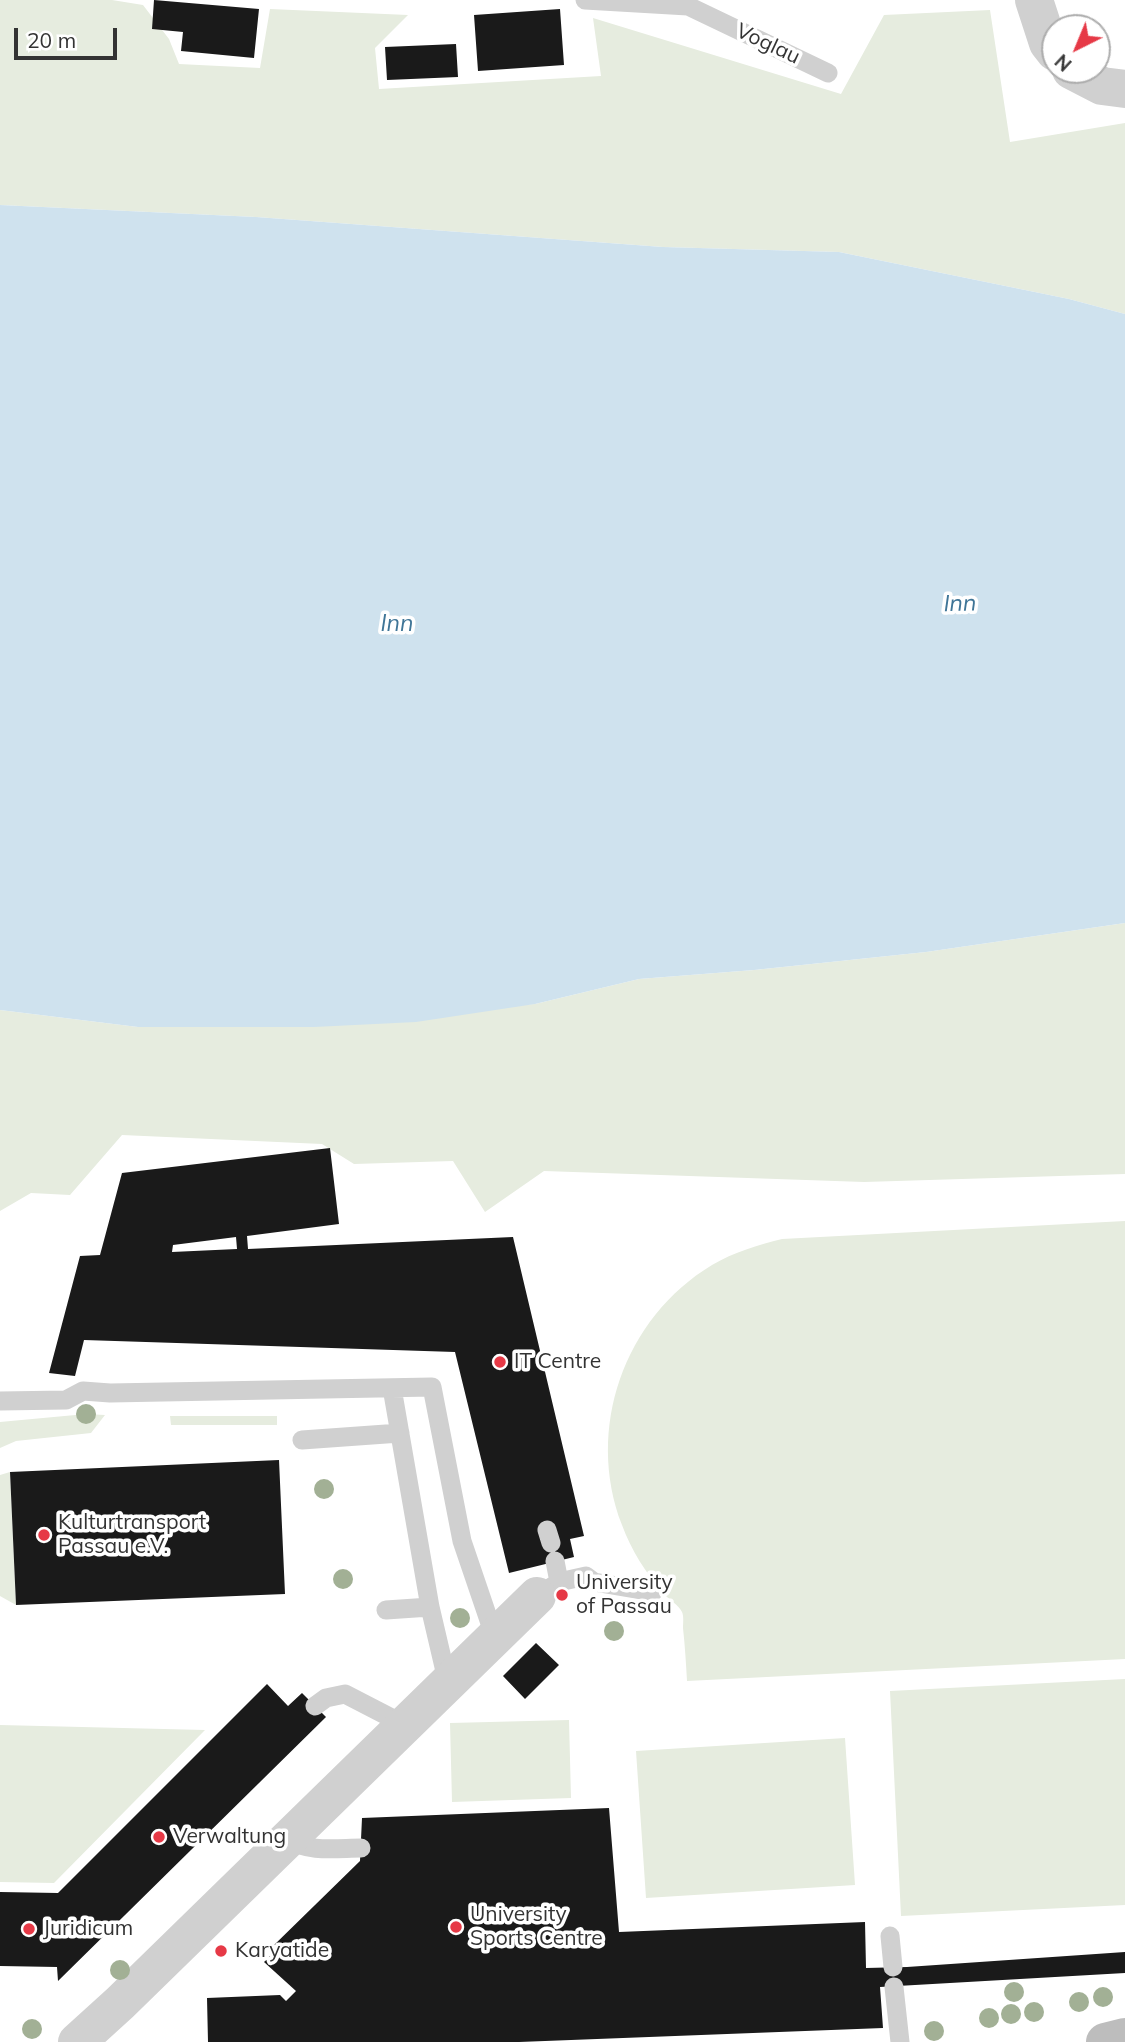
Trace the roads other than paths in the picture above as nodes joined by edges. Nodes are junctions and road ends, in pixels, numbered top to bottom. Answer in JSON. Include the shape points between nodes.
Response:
{"nodes":[{"id":1,"x":585,"y":0,"type":"edge"},
{"id":2,"x":1034,"y":0,"type":"edge"},
{"id":3,"x":1041,"y":22,"type":"edge"},
{"id":4,"x":828,"y":73,"type":"dead end"},
{"id":5,"x":1098,"y":84,"type":"edge"},
{"id":6,"x":1125,"y":89,"type":"edge"},
{"id":7,"x":392,"y":1388,"type":"junction"},
{"id":8,"x":0,"y":1401,"type":"edge"},
{"id":9,"x":400,"y":1433,"type":"junction"},
{"id":10,"x":302,"y":1440,"type":"dead end"},
{"id":11,"x":551,"y":1545,"type":"dead end"},
{"id":12,"x":548,"y":1589,"type":"junction"},
{"id":13,"x":653,"y":1592,"type":"dead end"},
{"id":14,"x":430,"y":1607,"type":"junction"},
{"id":15,"x":386,"y":1611,"type":"dead end"},
{"id":16,"x":495,"y":1638,"type":"junction"},
{"id":17,"x":447,"y":1684,"type":"junction"},
{"id":18,"x":316,"y":1706,"type":"dead end"},
{"id":19,"x":405,"y":1725,"type":"junction"},
{"id":20,"x":288,"y":1839,"type":"junction"},
{"id":21,"x":361,"y":1848,"type":"dead end"},
{"id":22,"x":890,"y":1936,"type":"dead end"},
{"id":23,"x":1125,"y":2037,"type":"edge"},
{"id":24,"x":77,"y":2042,"type":"edge"},
{"id":25,"x":900,"y":2042,"type":"edge"},
{"id":26,"x":1105,"y":2042,"type":"edge"}],
"edges":[{"from":1,"to":4,"type":"lane","name":"Voglau","via":[[688,6]]},
{"from":2,"to":3,"type":"street"},
{"from":5,"to":6,"type":"street"},
{"from":7,"to":8,"type":"lane","via":[[83,1391],[66,1400]]},
{"from":7,"to":9,"type":"lane"},
{"from":7,"to":16,"type":"lane","via":[[432,1387],[462,1541]]},
{"from":9,"to":10,"type":"lane"},
{"from":9,"to":14,"type":"lane"},
{"from":11,"to":12,"type":"lane"},
{"from":12,"to":13,"type":"lane","via":[[586,1576],[594,1582]]},
{"from":12,"to":16,"type":"street"},
{"from":14,"to":15,"type":"lane"},
{"from":14,"to":17,"type":"lane"},
{"from":16,"to":17,"type":"street"},
{"from":17,"to":19,"type":"street"},
{"from":18,"to":19,"type":"lane","via":[[345,1694]]},
{"from":19,"to":20,"type":"street"},
{"from":20,"to":21,"type":"lane","via":[[319,1848]]},
{"from":20,"to":24,"type":"street"},
{"from":22,"to":25,"type":"lane"},
{"from":23,"to":26,"type":"street"}]}
